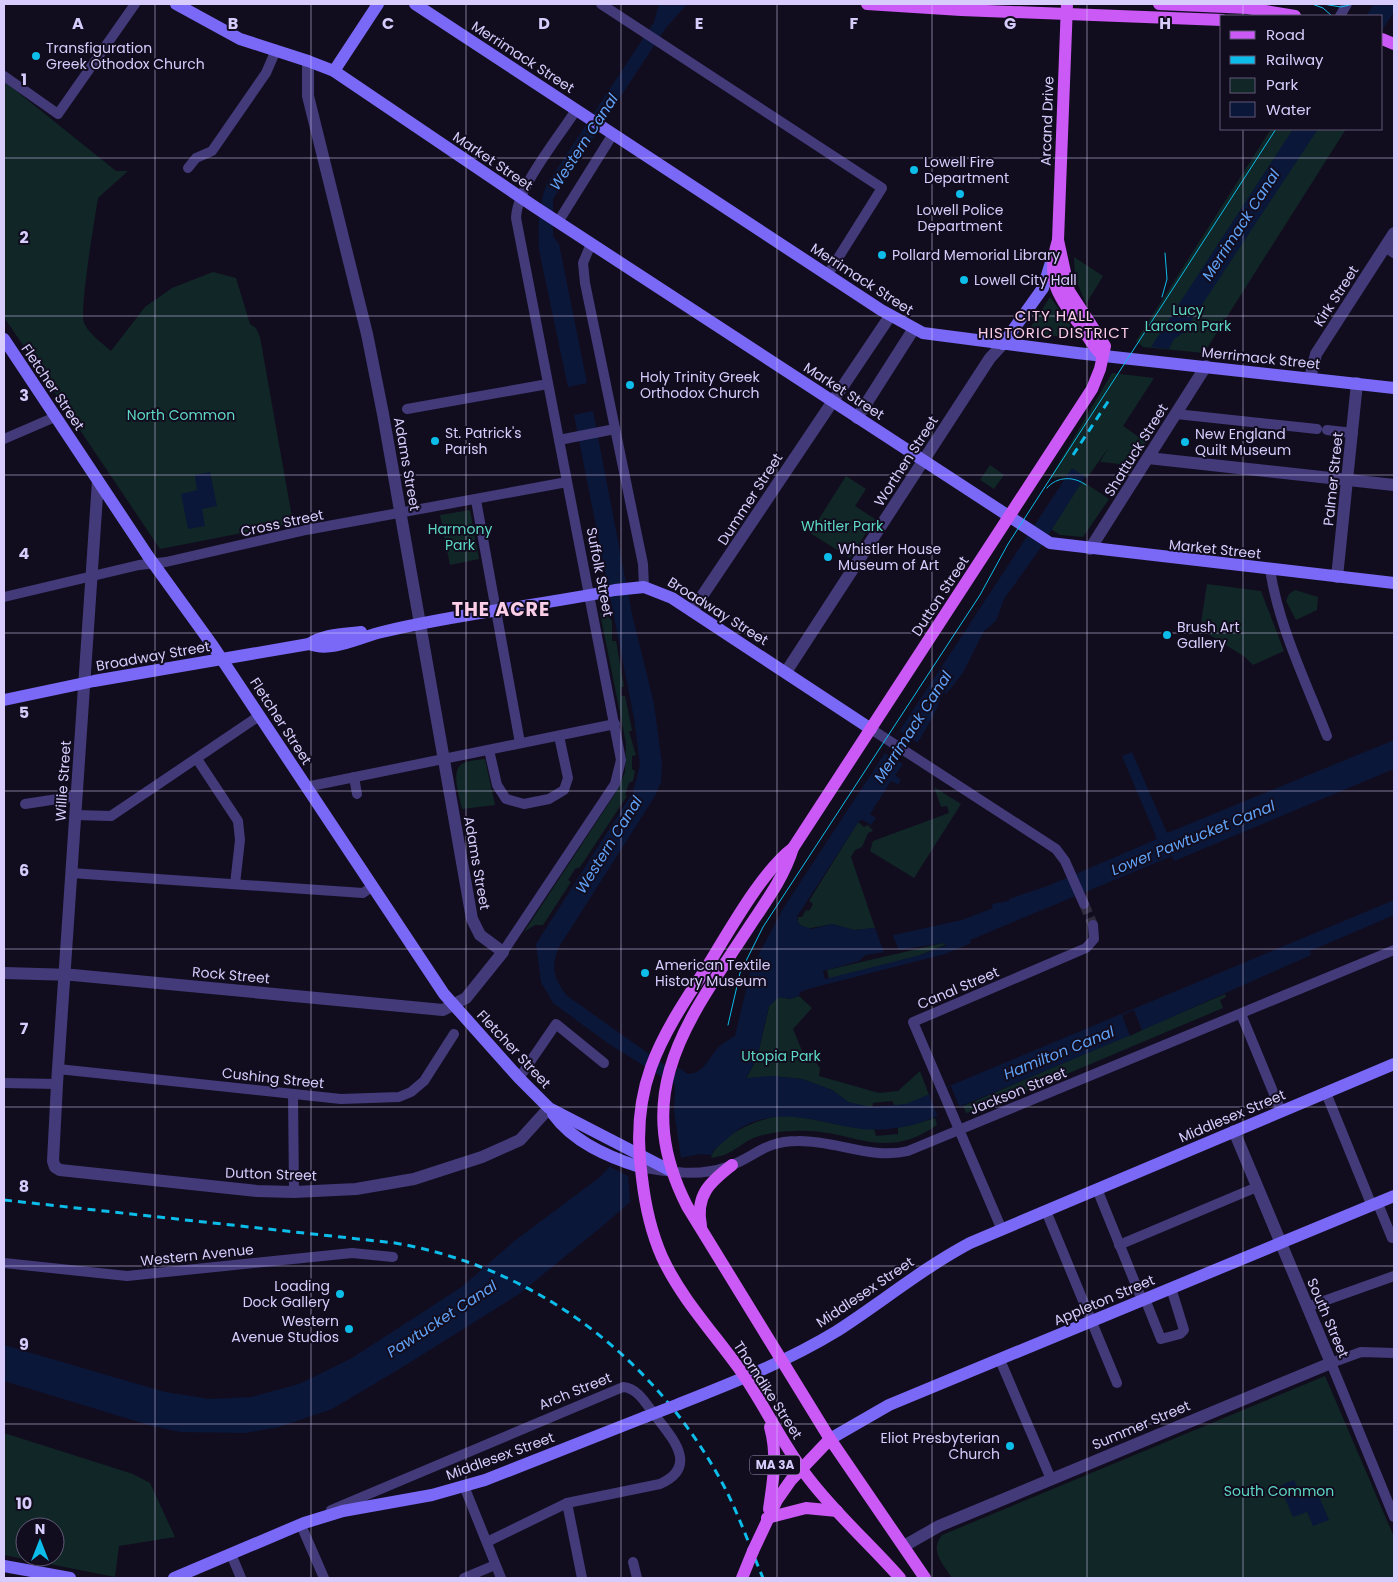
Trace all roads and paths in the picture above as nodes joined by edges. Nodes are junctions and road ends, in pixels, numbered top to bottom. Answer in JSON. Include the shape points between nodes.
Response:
{"nodes":[{"id":1,"x":135,"y":4,"type":"edge"},
{"id":2,"x":176,"y":4,"type":"edge"},
{"id":3,"x":378,"y":4,"type":"edge"},
{"id":4,"x":415,"y":4,"type":"edge"},
{"id":5,"x":601,"y":4,"type":"edge"},
{"id":6,"x":867,"y":4,"type":"edge"},
{"id":7,"x":1159,"y":4,"type":"edge"},
{"id":8,"x":1347,"y":4,"type":"edge"},
{"id":9,"x":941,"y":6,"type":"edge"},
{"id":10,"x":1067,"y":9,"type":"edge"},
{"id":11,"x":1289,"y":15,"type":"edge"},
{"id":12,"x":1341,"y":15,"type":"edge"},
{"id":13,"x":1220,"y":20,"type":"edge"},
{"id":14,"x":276,"y":50,"type":"junction"},
{"id":15,"x":308,"y":61,"type":"junction"},
{"id":16,"x":334,"y":71,"type":"junction"},
{"id":17,"x":4,"y":76,"type":"edge"},
{"id":18,"x":581,"y":113,"type":"junction"},
{"id":19,"x":608,"y":131,"type":"junction"},
{"id":20,"x":188,"y":168,"type":"dead end"},
{"id":21,"x":521,"y":198,"type":"junction"},
{"id":22,"x":558,"y":222,"type":"junction"},
{"id":23,"x":1394,"y":233,"type":"edge"},
{"id":24,"x":1058,"y":240,"type":"junction"},
{"id":25,"x":591,"y":244,"type":"junction"},
{"id":26,"x":1390,"y":250,"type":"edge"},
{"id":27,"x":1052,"y":259,"type":"junction"},
{"id":28,"x":828,"y":274,"type":"junction"},
{"id":29,"x":890,"y":316,"type":"junction"},
{"id":30,"x":914,"y":330,"type":"junction"},
{"id":31,"x":4,"y":339,"type":"edge"},
{"id":32,"x":1003,"y":344,"type":"junction"},
{"id":33,"x":1103,"y":356,"type":"junction"},
{"id":34,"x":1206,"y":366,"type":"junction"},
{"id":35,"x":1310,"y":378,"type":"junction"},
{"id":36,"x":1357,"y":383,"type":"junction"},
{"id":37,"x":548,"y":384,"type":"junction"},
{"id":38,"x":1394,"y":388,"type":"edge"},
{"id":39,"x":832,"y":402,"type":"junction"},
{"id":40,"x":407,"y":409,"type":"dead end"},
{"id":41,"x":1176,"y":414,"type":"junction"},
{"id":42,"x":55,"y":417,"type":"junction"},
{"id":43,"x":858,"y":418,"type":"junction"},
{"id":44,"x":615,"y":429,"type":"junction"},
{"id":45,"x":1353,"y":433,"type":"junction"},
{"id":46,"x":4,"y":439,"type":"edge"},
{"id":47,"x":559,"y":440,"type":"junction"},
{"id":48,"x":1148,"y":458,"type":"junction"},
{"id":49,"x":925,"y":461,"type":"junction"},
{"id":50,"x":1348,"y":480,"type":"junction"},
{"id":51,"x":98,"y":481,"type":"junction"},
{"id":52,"x":567,"y":482,"type":"junction"},
{"id":53,"x":1394,"y":485,"type":"edge"},
{"id":54,"x":476,"y":500,"type":"junction"},
{"id":55,"x":400,"y":513,"type":"junction"},
{"id":56,"x":1009,"y":516,"type":"junction"},
{"id":57,"x":1090,"y":550,"type":"junction"},
{"id":58,"x":154,"y":563,"type":"junction"},
{"id":59,"x":1270,"y":570,"type":"junction"},
{"id":60,"x":92,"y":577,"type":"junction"},
{"id":61,"x":1337,"y":577,"type":"junction"},
{"id":62,"x":1394,"y":583,"type":"edge"},
{"id":63,"x":640,"y":587,"type":"junction"},
{"id":64,"x":595,"y":594,"type":"junction"},
{"id":65,"x":4,"y":597,"type":"edge"},
{"id":66,"x":692,"y":611,"type":"junction"},
{"id":67,"x":496,"y":612,"type":"junction"},
{"id":68,"x":420,"y":625,"type":"junction"},
{"id":69,"x":222,"y":659,"type":"junction"},
{"id":70,"x":786,"y":672,"type":"junction"},
{"id":71,"x":84,"y":683,"type":"junction"},
{"id":72,"x":4,"y":700,"type":"edge"},
{"id":73,"x":259,"y":716,"type":"junction"},
{"id":74,"x":615,"y":724,"type":"junction"},
{"id":75,"x":871,"y":729,"type":"junction"},
{"id":76,"x":559,"y":736,"type":"junction"},
{"id":77,"x":1327,"y":736,"type":"dead end"},
{"id":78,"x":520,"y":744,"type":"junction"},
{"id":79,"x":489,"y":750,"type":"junction"},
{"id":80,"x":197,"y":759,"type":"junction"},
{"id":81,"x":443,"y":759,"type":"junction"},
{"id":82,"x":354,"y":777,"type":"junction"},
{"id":83,"x":306,"y":787,"type":"junction"},
{"id":84,"x":357,"y":794,"type":"dead end"},
{"id":85,"x":76,"y":796,"type":"junction"},
{"id":86,"x":25,"y":804,"type":"dead end"},
{"id":87,"x":75,"y":815,"type":"junction"},
{"id":88,"x":793,"y":848,"type":"junction"},
{"id":89,"x":71,"y":873,"type":"junction"},
{"id":90,"x":235,"y":884,"type":"junction"},
{"id":91,"x":373,"y":886,"type":"junction"},
{"id":92,"x":1083,"y":902,"type":"tunnel mouth"},
{"id":93,"x":1093,"y":925,"type":"tunnel mouth"},
{"id":94,"x":1394,"y":950,"type":"edge"},
{"id":95,"x":503,"y":952,"type":"junction"},
{"id":96,"x":4,"y":973,"type":"edge"},
{"id":97,"x":64,"y":975,"type":"junction"},
{"id":98,"x":454,"y":1005,"type":"junction"},
{"id":99,"x":1241,"y":1014,"type":"junction"},
{"id":100,"x":454,"y":1034,"type":"dead end"},
{"id":101,"x":604,"y":1064,"type":"dead end"},
{"id":102,"x":1394,"y":1064,"type":"edge"},
{"id":103,"x":58,"y":1069,"type":"junction"},
{"id":104,"x":518,"y":1078,"type":"junction"},
{"id":105,"x":4,"y":1083,"type":"edge"},
{"id":106,"x":57,"y":1084,"type":"junction"},
{"id":107,"x":1326,"y":1093,"type":"junction"},
{"id":108,"x":292,"y":1094,"type":"junction"},
{"id":109,"x":549,"y":1108,"type":"junction"},
{"id":110,"x":1281,"y":1111,"type":"junction"},
{"id":111,"x":959,"y":1130,"type":"junction"},
{"id":112,"x":1234,"y":1132,"type":"junction"},
{"id":113,"x":640,"y":1161,"type":"junction"},
{"id":114,"x":732,"y":1165,"type":"junction"},
{"id":115,"x":669,"y":1170,"type":"junction"},
{"id":116,"x":1257,"y":1187,"type":"junction"},
{"id":117,"x":1097,"y":1190,"type":"junction"},
{"id":118,"x":294,"y":1192,"type":"junction"},
{"id":119,"x":1394,"y":1196,"type":"edge"},
{"id":120,"x":1375,"y":1205,"type":"junction"},
{"id":121,"x":1046,"y":1211,"type":"junction"},
{"id":122,"x":1002,"y":1230,"type":"junction"},
{"id":123,"x":704,"y":1235,"type":"junction"},
{"id":124,"x":1392,"y":1238,"type":"dead end"},
{"id":125,"x":1280,"y":1242,"type":"junction"},
{"id":126,"x":1119,"y":1245,"type":"junction"},
{"id":127,"x":393,"y":1257,"type":"dead end"},
{"id":128,"x":4,"y":1262,"type":"edge"},
{"id":129,"x":1394,"y":1276,"type":"edge"},
{"id":130,"x":1171,"y":1288,"type":"junction"},
{"id":131,"x":1143,"y":1300,"type":"junction"},
{"id":132,"x":1307,"y":1307,"type":"junction"},
{"id":133,"x":1092,"y":1321,"type":"junction"},
{"id":134,"x":1394,"y":1353,"type":"edge"},
{"id":135,"x":780,"y":1360,"type":"junction"},
{"id":136,"x":1000,"y":1360,"type":"junction"},
{"id":137,"x":1331,"y":1363,"type":"junction"},
{"id":138,"x":745,"y":1378,"type":"junction"},
{"id":139,"x":1117,"y":1384,"type":"dead end"},
{"id":140,"x":765,"y":1413,"type":"junction"},
{"id":141,"x":830,"y":1439,"type":"junction"},
{"id":142,"x":802,"y":1468,"type":"junction"},
{"id":143,"x":1051,"y":1479,"type":"junction"},
{"id":144,"x":464,"y":1486,"type":"junction"},
{"id":145,"x":568,"y":1503,"type":"junction"},
{"id":146,"x":837,"y":1511,"type":"junction"},
{"id":147,"x":1394,"y":1517,"type":"edge"},
{"id":148,"x":767,"y":1518,"type":"junction"},
{"id":149,"x":303,"y":1524,"type":"junction"},
{"id":150,"x":487,"y":1542,"type":"junction"},
{"id":151,"x":904,"y":1546,"type":"junction"},
{"id":152,"x":231,"y":1554,"type":"junction"},
{"id":153,"x":633,"y":1562,"type":"dead end"},
{"id":154,"x":496,"y":1565,"type":"junction"},
{"id":155,"x":4,"y":1566,"type":"edge"},
{"id":156,"x":70,"y":1578,"type":"edge"},
{"id":157,"x":174,"y":1578,"type":"edge"},
{"id":158,"x":241,"y":1578,"type":"edge"},
{"id":159,"x":324,"y":1578,"type":"edge"},
{"id":160,"x":464,"y":1578,"type":"edge"},
{"id":161,"x":501,"y":1578,"type":"edge"},
{"id":162,"x":582,"y":1578,"type":"edge"},
{"id":163,"x":636,"y":1578,"type":"edge"},
{"id":164,"x":742,"y":1578,"type":"edge"},
{"id":165,"x":900,"y":1578,"type":"edge"},
{"id":166,"x":925,"y":1578,"type":"edge"}],
"edges":[{"from":1,"to":17,"type":"street","via":[[58,114]]},
{"from":2,"to":14,"type":"main road","name":"Market Street","via":[[230,35]]},
{"from":3,"to":16,"type":"main road"},
{"from":4,"to":18,"type":"main road","name":"Merrimack Street"},
{"from":5,"to":28,"type":"street","via":[[882,188]]},
{"from":6,"to":9,"type":"main road"},
{"from":7,"to":11,"type":"main road","via":[[1248,8]]},
{"from":8,"to":12,"type":"street"},
{"from":9,"to":10,"type":"main road"},
{"from":10,"to":13,"type":"main road"},
{"from":10,"to":24,"type":"main road","name":"Arcand Drive"},
{"from":14,"to":15,"type":"main road","name":"Market Street"},
{"from":14,"to":20,"type":"street","via":[[266,73],[212,151],[196,158]]},
{"from":15,"to":16,"type":"main road","name":"Market Street"},
{"from":15,"to":55,"type":"street","name":"Adams Street","via":[[308,96],[367,334]]},
{"from":16,"to":21,"type":"main road","name":"Market Street"},
{"from":18,"to":19,"type":"main road","name":"Merrimack Street"},
{"from":18,"to":21,"type":"street","name":"Suffolk Street"},
{"from":19,"to":22,"type":"street"},
{"from":19,"to":28,"type":"main road","name":"Merrimack Street"},
{"from":21,"to":22,"type":"main road","name":"Market Street"},
{"from":21,"to":37,"type":"street","name":"Suffolk Street","via":[[516,211],[517,227]]},
{"from":22,"to":25,"type":"main road","name":"Market Street"},
{"from":23,"to":26,"type":"street","name":"Kirk Street"},
{"from":24,"to":27,"type":"main road","name":"Arcand Drive"},
{"from":24,"to":33,"type":"main road","name":"Arcand Drive","via":[[1069,291],[1101,337],[1105,346]]},
{"from":25,"to":39,"type":"main road","name":"Market Street"},
{"from":25,"to":44,"type":"street","via":[[583,263]]},
{"from":26,"to":35,"type":"street","name":"Kirk Street","via":[[1316,354]]},
{"from":27,"to":32,"type":"main road","name":"Arcand Drive","via":[[1043,288]]},
{"from":27,"to":33,"type":"main road","name":"Arcand Drive","via":[[1058,293],[1094,348]]},
{"from":28,"to":29,"type":"main road","name":"Merrimack Street"},
{"from":29,"to":30,"type":"main road","name":"Merrimack Street"},
{"from":29,"to":39,"type":"street","name":"Dummer Street"},
{"from":30,"to":32,"type":"main road","name":"Merrimack Street"},
{"from":30,"to":43,"type":"street"},
{"from":31,"to":42,"type":"main road","name":"Fletcher Street"},
{"from":32,"to":33,"type":"main road","name":"Merrimack Street"},
{"from":32,"to":49,"type":"street","name":"Worthen Street","via":[[990,358]]},
{"from":33,"to":34,"type":"main road","name":"Merrimack Street"},
{"from":33,"to":56,"type":"main road","name":"Dutton Street","via":[[1092,389]]},
{"from":34,"to":35,"type":"main road","name":"Merrimack Street"},
{"from":34,"to":41,"type":"street","name":"Shattuck Street"},
{"from":35,"to":36,"type":"main road","name":"Merrimack Street"},
{"from":36,"to":38,"type":"main road","name":"Merrimack Street"},
{"from":36,"to":45,"type":"street","name":"Palmer Street"},
{"from":37,"to":40,"type":"street"},
{"from":37,"to":47,"type":"street","name":"Suffolk Street"},
{"from":39,"to":43,"type":"main road","name":"Market Street"},
{"from":39,"to":66,"type":"street","name":"Dummer Street"},
{"from":41,"to":45,"type":"street"},
{"from":41,"to":48,"type":"street","name":"Shattuck Street"},
{"from":42,"to":46,"type":"street"},
{"from":42,"to":51,"type":"main road","name":"Fletcher Street"},
{"from":43,"to":49,"type":"main road","name":"Market Street"},
{"from":44,"to":47,"type":"street"},
{"from":44,"to":63,"type":"street","via":[[643,564]]},
{"from":45,"to":50,"type":"street","name":"Palmer Street"},
{"from":47,"to":52,"type":"street","name":"Suffolk Street"},
{"from":48,"to":50,"type":"street"},
{"from":48,"to":57,"type":"street","name":"Shattuck Street"},
{"from":49,"to":56,"type":"main road","name":"Market Street"},
{"from":49,"to":70,"type":"street","name":"Worthen Street"},
{"from":50,"to":53,"type":"street"},
{"from":50,"to":61,"type":"street","name":"Palmer Street"},
{"from":51,"to":58,"type":"main road","name":"Fletcher Street"},
{"from":51,"to":60,"type":"street","name":"Willie Street"},
{"from":52,"to":54,"type":"street","name":"Cross Street"},
{"from":52,"to":64,"type":"street","name":"Suffolk Street"},
{"from":54,"to":55,"type":"street","name":"Cross Street"},
{"from":54,"to":67,"type":"street"},
{"from":55,"to":58,"type":"street","name":"Cross Street"},
{"from":55,"to":68,"type":"street","name":"Adams Street"},
{"from":56,"to":57,"type":"main road","name":"Market Street","via":[[1056,546]]},
{"from":56,"to":75,"type":"main road","name":"Dutton Street"},
{"from":57,"to":59,"type":"main road","name":"Market Street"},
{"from":58,"to":60,"type":"street","name":"Cross Street"},
{"from":58,"to":69,"type":"main road","name":"Fletcher Street"},
{"from":59,"to":61,"type":"main road","name":"Market Street"},
{"from":59,"to":77,"type":"street","via":[[1296,657]]},
{"from":60,"to":65,"type":"street","name":"Cross Street"},
{"from":60,"to":71,"type":"street","name":"Willie Street"},
{"from":61,"to":62,"type":"main road","name":"Market Street"},
{"from":63,"to":64,"type":"main road","name":"Broadway Street"},
{"from":63,"to":66,"type":"main road","name":"Broadway Street","via":[[664,593]]},
{"from":64,"to":67,"type":"main road","name":"Broadway Street"},
{"from":64,"to":74,"type":"street","name":"Suffolk Street"},
{"from":66,"to":70,"type":"main road","name":"Broadway Street"},
{"from":67,"to":68,"type":"main road","name":"Broadway Street"},
{"from":67,"to":78,"type":"street"},
{"from":68,"to":69,"type":"main road","name":"Broadway Street","via":[[327,636],[309,644]]},
{"from":68,"to":81,"type":"street","name":"Adams Street"},
{"from":69,"to":71,"type":"main road","name":"Broadway Street"},
{"from":69,"to":73,"type":"main road","name":"Fletcher Street"},
{"from":70,"to":75,"type":"main road","name":"Broadway Street"},
{"from":71,"to":72,"type":"main road","name":"Broadway Street"},
{"from":71,"to":85,"type":"street","name":"Willie Street"},
{"from":73,"to":80,"type":"street"},
{"from":73,"to":83,"type":"main road","name":"Fletcher Street"},
{"from":74,"to":76,"type":"street"},
{"from":74,"to":95,"type":"street","name":"Suffolk Street","via":[[621,760],[615,784]]},
{"from":75,"to":88,"type":"main road","name":"Dutton Street"},
{"from":75,"to":92,"type":"street","via":[[1050,844],[1067,865]]},
{"from":76,"to":78,"type":"street"},
{"from":76,"to":79,"type":"street","via":[[568,778],[564,790],[549,799],[524,804],[506,799],[497,785]]},
{"from":78,"to":79,"type":"street"},
{"from":79,"to":81,"type":"street"},
{"from":80,"to":87,"type":"street","via":[[111,816]]},
{"from":80,"to":90,"type":"street","via":[[238,821],[240,840]]},
{"from":81,"to":82,"type":"street"},
{"from":81,"to":95,"type":"street","name":"Adams Street","via":[[472,918],[480,936]]},
{"from":82,"to":83,"type":"street"},
{"from":82,"to":84,"type":"street"},
{"from":83,"to":91,"type":"main road","name":"Fletcher Street"},
{"from":85,"to":86,"type":"street"},
{"from":85,"to":87,"type":"street","name":"Willie Street"},
{"from":87,"to":89,"type":"street","name":"Willie Street"},
{"from":88,"to":113,"type":"main road","name":"Dutton Street","via":[[772,868],[677,1012],[654,1056],[640,1109]]},
{"from":88,"to":115,"type":"main road","name":"Dutton Street","via":[[779,882],[689,1019],[677,1046],[668,1074],[664,1118]]},
{"from":89,"to":90,"type":"street"},
{"from":89,"to":97,"type":"street","name":"Willie Street"},
{"from":90,"to":91,"type":"street","via":[[363,893]]},
{"from":91,"to":98,"type":"main road","name":"Fletcher Street"},
{"from":93,"to":111,"type":"street","name":"Canal Street","via":[[1094,941],[1083,950],[913,1022]]},
{"from":94,"to":99,"type":"street","name":"Jackson Street"},
{"from":95,"to":98,"type":"street","name":"Suffolk Street","via":[[466,998]]},
{"from":96,"to":97,"type":"street","name":"Rock Street"},
{"from":97,"to":98,"type":"street","name":"Rock Street","via":[[443,1010]]},
{"from":97,"to":103,"type":"street","name":"Willie Street"},
{"from":98,"to":104,"type":"main road","name":"Fletcher Street"},
{"from":99,"to":110,"type":"street"},
{"from":99,"to":111,"type":"street","name":"Jackson Street"},
{"from":100,"to":108,"type":"street","name":"Cushing Street","via":[[424,1080],[411,1092],[399,1097],[341,1099]]},
{"from":101,"to":104,"type":"street","via":[[556,1024]]},
{"from":102,"to":107,"type":"main road","name":"Middlesex Street"},
{"from":103,"to":106,"type":"street","name":"Willie Street"},
{"from":103,"to":108,"type":"street","name":"Cushing Street"},
{"from":104,"to":109,"type":"main road","name":"Fletcher Street"},
{"from":105,"to":106,"type":"street"},
{"from":106,"to":118,"type":"street","name":"Dutton Street","via":[[53,1161],[57,1169],[256,1191]]},
{"from":107,"to":110,"type":"main road","name":"Middlesex Street"},
{"from":107,"to":120,"type":"street"},
{"from":108,"to":118,"type":"street"},
{"from":109,"to":113,"type":"main road","name":"Fletcher Street","via":[[626,1149]]},
{"from":109,"to":113,"type":"main road","name":"Fletcher Street","via":[[570,1133],[617,1159]]},
{"from":109,"to":118,"type":"street","name":"Dutton Street","via":[[520,1140],[482,1157],[414,1179],[356,1188]]},
{"from":110,"to":112,"type":"main road","name":"Middlesex Street"},
{"from":111,"to":114,"type":"street","name":"Jackson Street","via":[[913,1149],[893,1153],[808,1141],[780,1143],[758,1150]]},
{"from":111,"to":122,"type":"street","name":"Canal Street"},
{"from":112,"to":116,"type":"street","name":"South Street"},
{"from":112,"to":117,"type":"main road","name":"Middlesex Street"},
{"from":113,"to":115,"type":"main road","name":"Fletcher Street"},
{"from":113,"to":138,"type":"main road","name":"Thorndike Street","via":[[653,1231],[662,1257],[686,1297]]},
{"from":114,"to":115,"type":"street","name":"Jackson Street","via":[[709,1172]]},
{"from":114,"to":123,"type":"main road","via":[[710,1184],[702,1196],[700,1216]]},
{"from":115,"to":123,"type":"main road","name":"Thorndike Street"},
{"from":116,"to":125,"type":"street","name":"South Street"},
{"from":116,"to":126,"type":"street"},
{"from":117,"to":121,"type":"main road","name":"Middlesex Street"},
{"from":117,"to":126,"type":"street"},
{"from":119,"to":120,"type":"main road","name":"Appleton Street"},
{"from":120,"to":124,"type":"street"},
{"from":120,"to":125,"type":"main road","name":"Appleton Street"},
{"from":121,"to":122,"type":"main road","name":"Middlesex Street"},
{"from":121,"to":133,"type":"street"},
{"from":122,"to":135,"type":"main road","name":"Middlesex Street","via":[[950,1254],[835,1332]]},
{"from":123,"to":135,"type":"main road","name":"Thorndike Street"},
{"from":125,"to":130,"type":"main road","name":"Appleton Street"},
{"from":125,"to":132,"type":"street","name":"South Street"},
{"from":126,"to":131,"type":"street"},
{"from":127,"to":128,"type":"street","name":"Western Avenue","via":[[352,1253],[128,1276]]},
{"from":129,"to":132,"type":"street"},
{"from":130,"to":131,"type":"main road","name":"Appleton Street"},
{"from":130,"to":131,"type":"street","via":[[1184,1330],[1180,1334],[1161,1339]]},
{"from":131,"to":133,"type":"main road","name":"Appleton Street"},
{"from":132,"to":137,"type":"street","name":"South Street"},
{"from":133,"to":136,"type":"main road","name":"Appleton Street"},
{"from":133,"to":139,"type":"street"},
{"from":134,"to":137,"type":"street","name":"Summer Street","via":[[1361,1352]]},
{"from":135,"to":138,"type":"main road","name":"Middlesex Street"},
{"from":135,"to":141,"type":"main road","name":"Thorndike Street"},
{"from":136,"to":141,"type":"main road","name":"Appleton Street","via":[[878,1410]]},
{"from":136,"to":143,"type":"street"},
{"from":137,"to":143,"type":"street","name":"Summer Street"},
{"from":137,"to":147,"type":"street","name":"South Street"},
{"from":138,"to":140,"type":"main road","name":"Thorndike Street"},
{"from":138,"to":144,"type":"main road","name":"Middlesex Street","bridge":true,"via":[[508,1472]]},
{"from":140,"to":142,"type":"main road","name":"Thorndike Street"},
{"from":140,"to":148,"type":"main road","number":"MA 3A","via":[[773,1437],[775,1469]]},
{"from":141,"to":142,"type":"main road","number":"MA 3A"},
{"from":141,"to":151,"type":"main road","name":"Thorndike Street"},
{"from":142,"to":146,"type":"main road","name":"Thorndike Street"},
{"from":142,"to":148,"type":"main road","number":"MA 3A"},
{"from":143,"to":151,"type":"street","name":"Summer Street","via":[[939,1526]]},
{"from":144,"to":149,"type":"main road","name":"Middlesex Street","via":[[417,1499],[343,1511]]},
{"from":144,"to":150,"type":"street"},
{"from":145,"to":149,"type":"street","name":"Arch Street","via":[[660,1484],[676,1473],[680,1459],[676,1444],[632,1389],[613,1389]]},
{"from":145,"to":150,"type":"street","name":"Arch Street"},
{"from":145,"to":162,"type":"street"},
{"from":146,"to":148,"type":"main road","via":[[806,1508]]},
{"from":146,"to":165,"type":"main road","name":"Thorndike Street"},
{"from":148,"to":164,"type":"main road","number":"MA 3A","bridge":true},
{"from":149,"to":152,"type":"main road","name":"Middlesex Street"},
{"from":149,"to":159,"type":"street"},
{"from":150,"to":154,"type":"street"},
{"from":151,"to":166,"type":"main road","name":"Thorndike Street"},
{"from":152,"to":157,"type":"main road","name":"Middlesex Street"},
{"from":152,"to":158,"type":"street"},
{"from":153,"to":163,"type":"street"},
{"from":154,"to":160,"type":"street"},
{"from":154,"to":161,"type":"street"},
{"from":155,"to":156,"type":"main road"}]}
